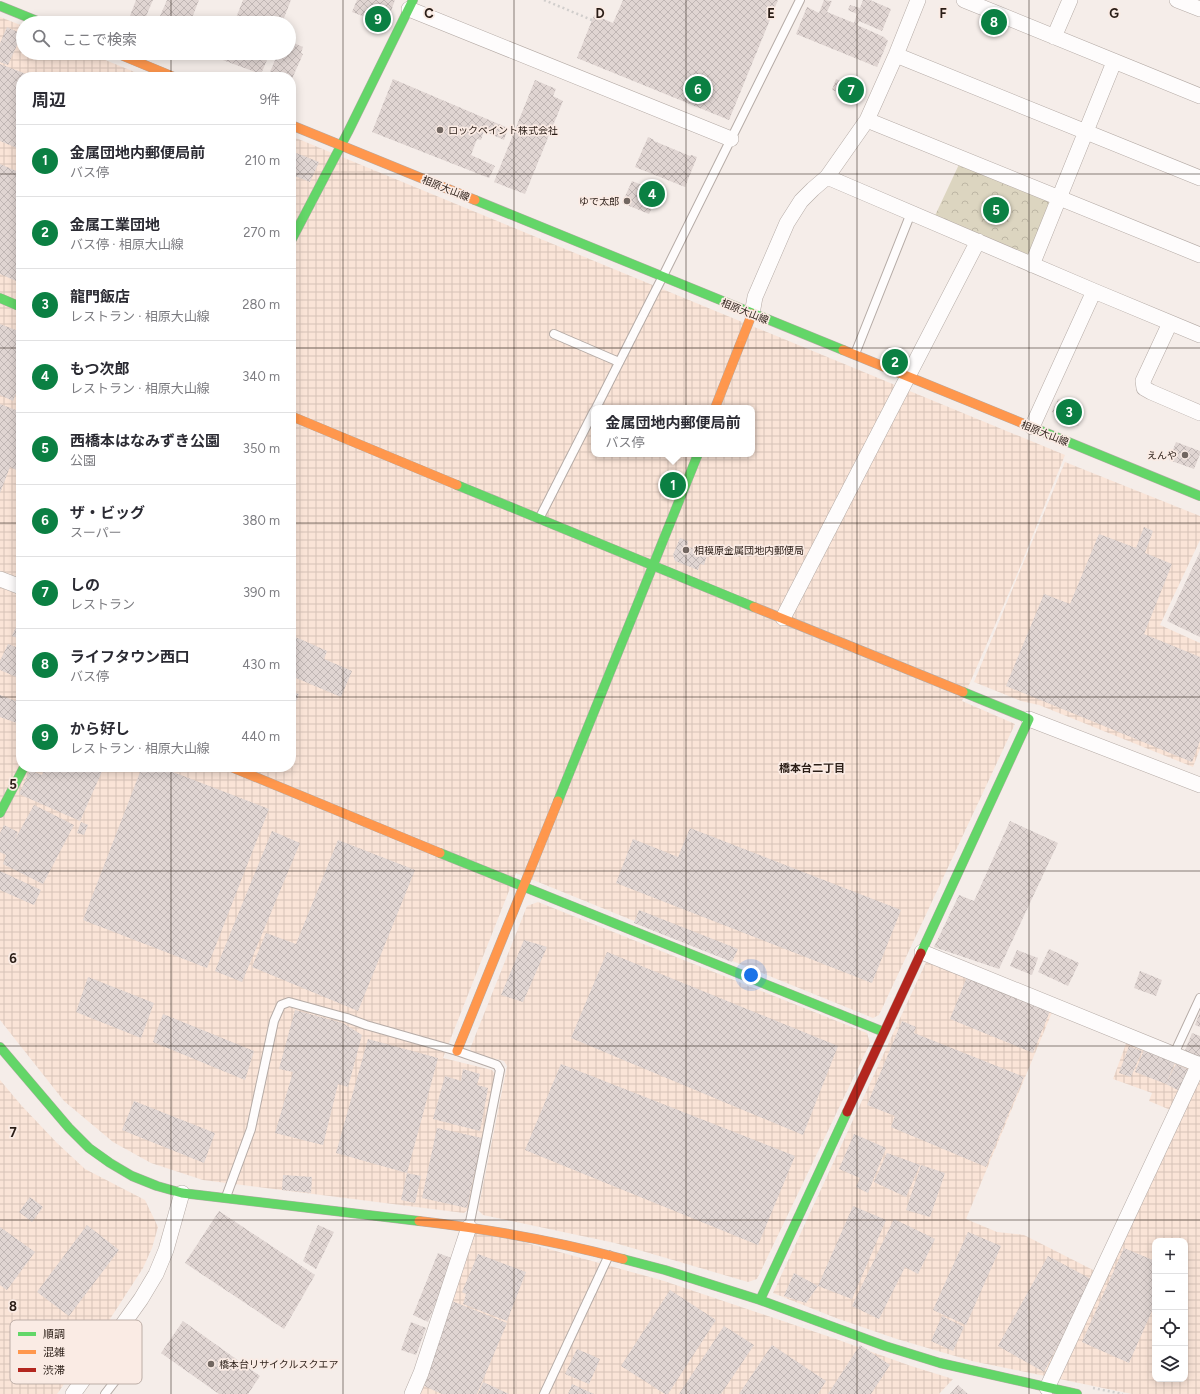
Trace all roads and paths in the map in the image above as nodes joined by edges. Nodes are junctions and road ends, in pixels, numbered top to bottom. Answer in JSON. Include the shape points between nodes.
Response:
{"nodes":[{"id":1,"x":544,"y":0,"type":"edge"},
{"id":2,"x":800,"y":0,"type":"edge"},
{"id":3,"x":918,"y":0,"type":"edge"},
{"id":4,"x":964,"y":0,"type":"edge"},
{"id":5,"x":1070,"y":0,"type":"edge"},
{"id":6,"x":1178,"y":0,"type":"edge"},
{"id":7,"x":411,"y":4,"type":"edge"},
{"id":8,"x":0,"y":6,"type":"edge"},
{"id":9,"x":1200,"y":9,"type":"edge"},
{"id":10,"x":25,"y":16,"type":"edge"},
{"id":11,"x":592,"y":20,"type":"dead end"},
{"id":12,"x":1054,"y":37,"type":"junction"},
{"id":13,"x":896,"y":55,"type":"junction"},
{"id":14,"x":133,"y":60,"type":"edge"},
{"id":15,"x":1114,"y":62,"type":"junction"},
{"id":16,"x":162,"y":72,"type":"edge"},
{"id":17,"x":1200,"y":96,"type":"edge"},
{"id":18,"x":867,"y":120,"type":"junction"},
{"id":19,"x":296,"y":127,"type":"edge"},
{"id":20,"x":1086,"y":132,"type":"junction"},
{"id":21,"x":731,"y":140,"type":"junction"},
{"id":22,"x":341,"y":145,"type":"junction"},
{"id":23,"x":827,"y":178,"type":"junction"},
{"id":24,"x":1200,"y":178,"type":"edge"},
{"id":25,"x":1059,"y":198,"type":"junction"},
{"id":26,"x":911,"y":213,"type":"junction"},
{"id":27,"x":296,"y":231,"type":"edge"},
{"id":28,"x":978,"y":241,"type":"junction"},
{"id":29,"x":1200,"y":255,"type":"edge"},
{"id":30,"x":1032,"y":265,"type":"junction"},
{"id":31,"x":663,"y":276,"type":"junction"},
{"id":32,"x":1094,"y":291,"type":"junction"},
{"id":33,"x":0,"y":298,"type":"edge"},
{"id":34,"x":16,"y":305,"type":"edge"},
{"id":35,"x":752,"y":314,"type":"junction"},
{"id":36,"x":1170,"y":323,"type":"junction"},
{"id":37,"x":554,"y":334,"type":"dead end"},
{"id":38,"x":1200,"y":335,"type":"edge"},
{"id":39,"x":855,"y":355,"type":"junction"},
{"id":40,"x":619,"y":362,"type":"junction"},
{"id":41,"x":907,"y":378,"type":"junction"},
{"id":42,"x":598,"y":405,"type":"edge"},
{"id":43,"x":716,"y":405,"type":"edge"},
{"id":44,"x":1200,"y":413,"type":"edge"},
{"id":45,"x":591,"y":417,"type":"edge"},
{"id":46,"x":296,"y":418,"type":"edge"},
{"id":47,"x":1032,"y":427,"type":"junction"},
{"id":48,"x":697,"y":457,"type":"edge"},
{"id":49,"x":1200,"y":496,"type":"edge"},
{"id":50,"x":539,"y":518,"type":"junction"},
{"id":51,"x":653,"y":565,"type":"junction"},
{"id":52,"x":0,"y":579,"type":"edge"},
{"id":53,"x":16,"y":585,"type":"edge"},
{"id":54,"x":782,"y":618,"type":"junction"},
{"id":55,"x":1029,"y":718,"type":"junction"},
{"id":56,"x":21,"y":772,"type":"edge"},
{"id":57,"x":243,"y":772,"type":"edge"},
{"id":58,"x":1200,"y":785,"type":"edge"},
{"id":59,"x":0,"y":813,"type":"edge"},
{"id":60,"x":524,"y":887,"type":"junction"},
{"id":61,"x":922,"y":952,"type":"junction"},
{"id":62,"x":1200,"y":998,"type":"edge"},
{"id":63,"x":884,"y":1032,"type":"junction"},
{"id":64,"x":0,"y":1047,"type":"edge"},
{"id":65,"x":457,"y":1051,"type":"junction"},
{"id":66,"x":1174,"y":1054,"type":"junction"},
{"id":67,"x":1199,"y":1065,"type":"edge"},
{"id":68,"x":182,"y":1193,"type":"junction"},
{"id":69,"x":226,"y":1198,"type":"junction"},
{"id":70,"x":469,"y":1227,"type":"junction"},
{"id":71,"x":609,"y":1255,"type":"junction"},
{"id":72,"x":760,"y":1300,"type":"junction"},
{"id":73,"x":126,"y":1320,"type":"edge"},
{"id":74,"x":80,"y":1384,"type":"edge"},
{"id":75,"x":113,"y":1384,"type":"edge"},
{"id":76,"x":1047,"y":1388,"type":"junction"},
{"id":77,"x":73,"y":1394,"type":"edge"},
{"id":78,"x":105,"y":1394,"type":"edge"},
{"id":79,"x":412,"y":1394,"type":"edge"},
{"id":80,"x":544,"y":1394,"type":"edge"},
{"id":81,"x":1077,"y":1394,"type":"edge"}],
"edges":[{"from":1,"to":11,"type":"path"},
{"from":2,"to":21,"type":"lane"},
{"from":3,"to":13,"type":"street"},
{"from":4,"to":12,"type":"street"},
{"from":5,"to":12,"type":"street"},
{"from":6,"to":9,"type":"street"},
{"from":7,"to":21,"type":"street"},
{"from":7,"to":22,"type":"street"},
{"from":8,"to":10,"type":"street"},
{"from":12,"to":15,"type":"street"},
{"from":13,"to":18,"type":"street"},
{"from":13,"to":20,"type":"street"},
{"from":14,"to":16,"type":"street"},
{"from":15,"to":17,"type":"street"},
{"from":15,"to":20,"type":"street"},
{"from":18,"to":23,"type":"street"},
{"from":18,"to":25,"type":"street"},
{"from":19,"to":22,"type":"street","name":"相原大山線"},
{"from":20,"to":24,"type":"street"},
{"from":20,"to":25,"type":"street"},
{"from":21,"to":31,"type":"lane"},
{"from":22,"to":27,"type":"street"},
{"from":22,"to":31,"type":"street","name":"相原大山線"},
{"from":23,"to":26,"type":"street"},
{"from":23,"to":35,"type":"street","via":[[801,201],[787,223],[755,297]]},
{"from":25,"to":29,"type":"street"},
{"from":25,"to":30,"type":"street"},
{"from":26,"to":28,"type":"street"},
{"from":26,"to":39,"type":"lane"},
{"from":28,"to":30,"type":"street"},
{"from":28,"to":41,"type":"street"},
{"from":30,"to":32,"type":"street"},
{"from":31,"to":35,"type":"street","name":"相原大山線"},
{"from":31,"to":40,"type":"lane"},
{"from":32,"to":36,"type":"street"},
{"from":32,"to":47,"type":"street"},
{"from":33,"to":34,"type":"street"},
{"from":35,"to":39,"type":"street","name":"相原大山線"},
{"from":35,"to":43,"type":"street"},
{"from":36,"to":38,"type":"street"},
{"from":36,"to":44,"type":"street","via":[[1143,381],[1144,388]]},
{"from":37,"to":40,"type":"lane"},
{"from":39,"to":41,"type":"street","name":"相原大山線"},
{"from":40,"to":42,"type":"lane"},
{"from":41,"to":47,"type":"street","name":"相原大山線"},
{"from":41,"to":54,"type":"street"},
{"from":45,"to":50,"type":"lane"},
{"from":46,"to":50,"type":"street"},
{"from":47,"to":49,"type":"street","name":"相原大山線"},
{"from":48,"to":51,"type":"street"},
{"from":50,"to":51,"type":"street"},
{"from":51,"to":54,"type":"street"},
{"from":51,"to":60,"type":"street"},
{"from":52,"to":53,"type":"street"},
{"from":54,"to":55,"type":"street"},
{"from":55,"to":58,"type":"street"},
{"from":55,"to":61,"type":"street"},
{"from":56,"to":59,"type":"street"},
{"from":57,"to":60,"type":"street"},
{"from":60,"to":63,"type":"street"},
{"from":60,"to":65,"type":"street"},
{"from":61,"to":63,"type":"street"},
{"from":61,"to":66,"type":"street"},
{"from":62,"to":66,"type":"lane"},
{"from":63,"to":72,"type":"street"},
{"from":64,"to":68,"type":"street","via":[[88,1148],[142,1181]]},
{"from":65,"to":69,"type":"lane","via":[[289,1002],[281,1005],[274,1020],[250,1129]]},
{"from":65,"to":70,"type":"lane","via":[[498,1065],[500,1070]]},
{"from":66,"to":67,"type":"street"},
{"from":67,"to":76,"type":"street"},
{"from":68,"to":69,"type":"street"},
{"from":68,"to":73,"type":"street","via":[[166,1250],[156,1274]]},
{"from":69,"to":70,"type":"street"},
{"from":70,"to":71,"type":"street"},
{"from":70,"to":79,"type":"street"},
{"from":71,"to":72,"type":"street"},
{"from":71,"to":80,"type":"lane"},
{"from":72,"to":76,"type":"street","via":[[940,1363]]},
{"from":74,"to":77,"type":"street"},
{"from":75,"to":78,"type":"lane"},
{"from":76,"to":81,"type":"street"}]}
